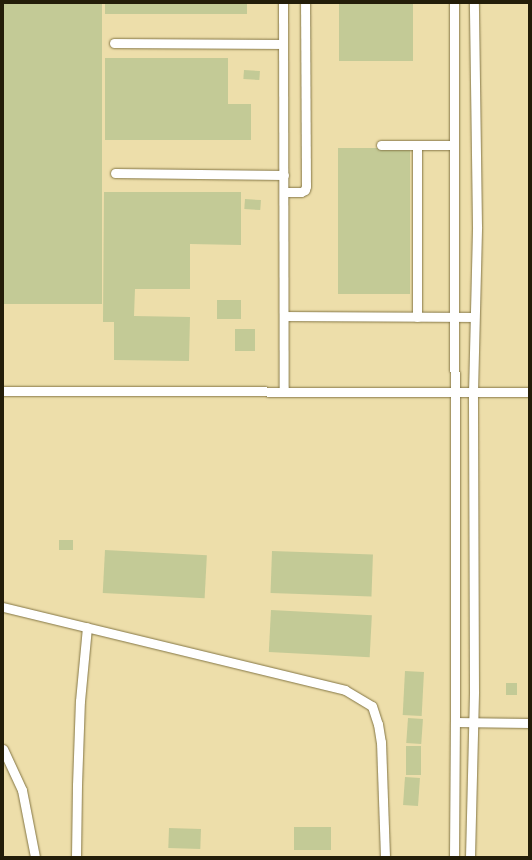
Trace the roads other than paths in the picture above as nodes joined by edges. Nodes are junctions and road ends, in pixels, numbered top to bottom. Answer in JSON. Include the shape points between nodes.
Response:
{"nodes":[{"id":1,"x":283,"y":3,"type":"edge"},
{"id":2,"x":305,"y":3,"type":"edge"},
{"id":3,"x":454,"y":3,"type":"edge"},
{"id":4,"x":474,"y":3,"type":"edge"},
{"id":5,"x":114,"y":43,"type":"dead end"},
{"id":6,"x":283,"y":44,"type":"junction"},
{"id":7,"x":381,"y":145,"type":"dead end"},
{"id":8,"x":417,"y":145,"type":"junction"},
{"id":9,"x":454,"y":145,"type":"junction"},
{"id":10,"x":115,"y":173,"type":"dead end"},
{"id":11,"x":284,"y":175,"type":"junction"},
{"id":12,"x":284,"y":192,"type":"junction"},
{"id":13,"x":284,"y":316,"type":"junction"},
{"id":14,"x":417,"y":317,"type":"junction"},
{"id":15,"x":453,"y":317,"type":"junction"},
{"id":16,"x":474,"y":317,"type":"junction"},
{"id":17,"x":284,"y":390,"type":"junction"},
{"id":18,"x":3,"y":391,"type":"edge"},
{"id":19,"x":454,"y":392,"type":"junction"},
{"id":20,"x":473,"y":392,"type":"junction"},
{"id":21,"x":529,"y":392,"type":"edge"},
{"id":22,"x":3,"y":607,"type":"edge"},
{"id":23,"x":87,"y":627,"type":"junction"},
{"id":24,"x":455,"y":722,"type":"junction"},
{"id":25,"x":473,"y":722,"type":"junction"},
{"id":26,"x":529,"y":723,"type":"edge"},
{"id":27,"x":3,"y":749,"type":"edge"},
{"id":28,"x":35,"y":857,"type":"edge"},
{"id":29,"x":76,"y":857,"type":"edge"},
{"id":30,"x":385,"y":857,"type":"edge"},
{"id":31,"x":454,"y":857,"type":"edge"},
{"id":32,"x":470,"y":857,"type":"edge"}],
"edges":[{"from":1,"to":6,"type":"lane"},
{"from":2,"to":12,"type":"lane","via":[[306,186],[301,192]]},
{"from":3,"to":9,"type":"lane"},
{"from":4,"to":16,"type":"lane","via":[[477,226]]},
{"from":5,"to":6,"type":"lane"},
{"from":6,"to":11,"type":"lane"},
{"from":7,"to":8,"type":"lane"},
{"from":8,"to":9,"type":"lane"},
{"from":8,"to":14,"type":"lane"},
{"from":9,"to":15,"type":"lane"},
{"from":10,"to":11,"type":"lane"},
{"from":11,"to":12,"type":"lane"},
{"from":12,"to":13,"type":"lane"},
{"from":13,"to":14,"type":"lane"},
{"from":13,"to":17,"type":"lane"},
{"from":14,"to":15,"type":"lane"},
{"from":15,"to":16,"type":"lane"},
{"from":15,"to":19,"type":"lane"},
{"from":16,"to":20,"type":"lane"},
{"from":17,"to":18,"type":"lane"},
{"from":17,"to":19,"type":"lane"},
{"from":19,"to":20,"type":"lane"},
{"from":19,"to":24,"type":"lane"},
{"from":20,"to":21,"type":"lane"},
{"from":20,"to":25,"type":"lane"},
{"from":22,"to":23,"type":"lane"},
{"from":23,"to":29,"type":"lane","via":[[80,717]]},
{"from":23,"to":30,"type":"lane","via":[[345,690],[372,706],[381,742]]},
{"from":24,"to":25,"type":"lane"},
{"from":24,"to":31,"type":"lane"},
{"from":25,"to":26,"type":"lane"},
{"from":25,"to":32,"type":"lane"},
{"from":27,"to":28,"type":"lane","via":[[22,790]]}]}
